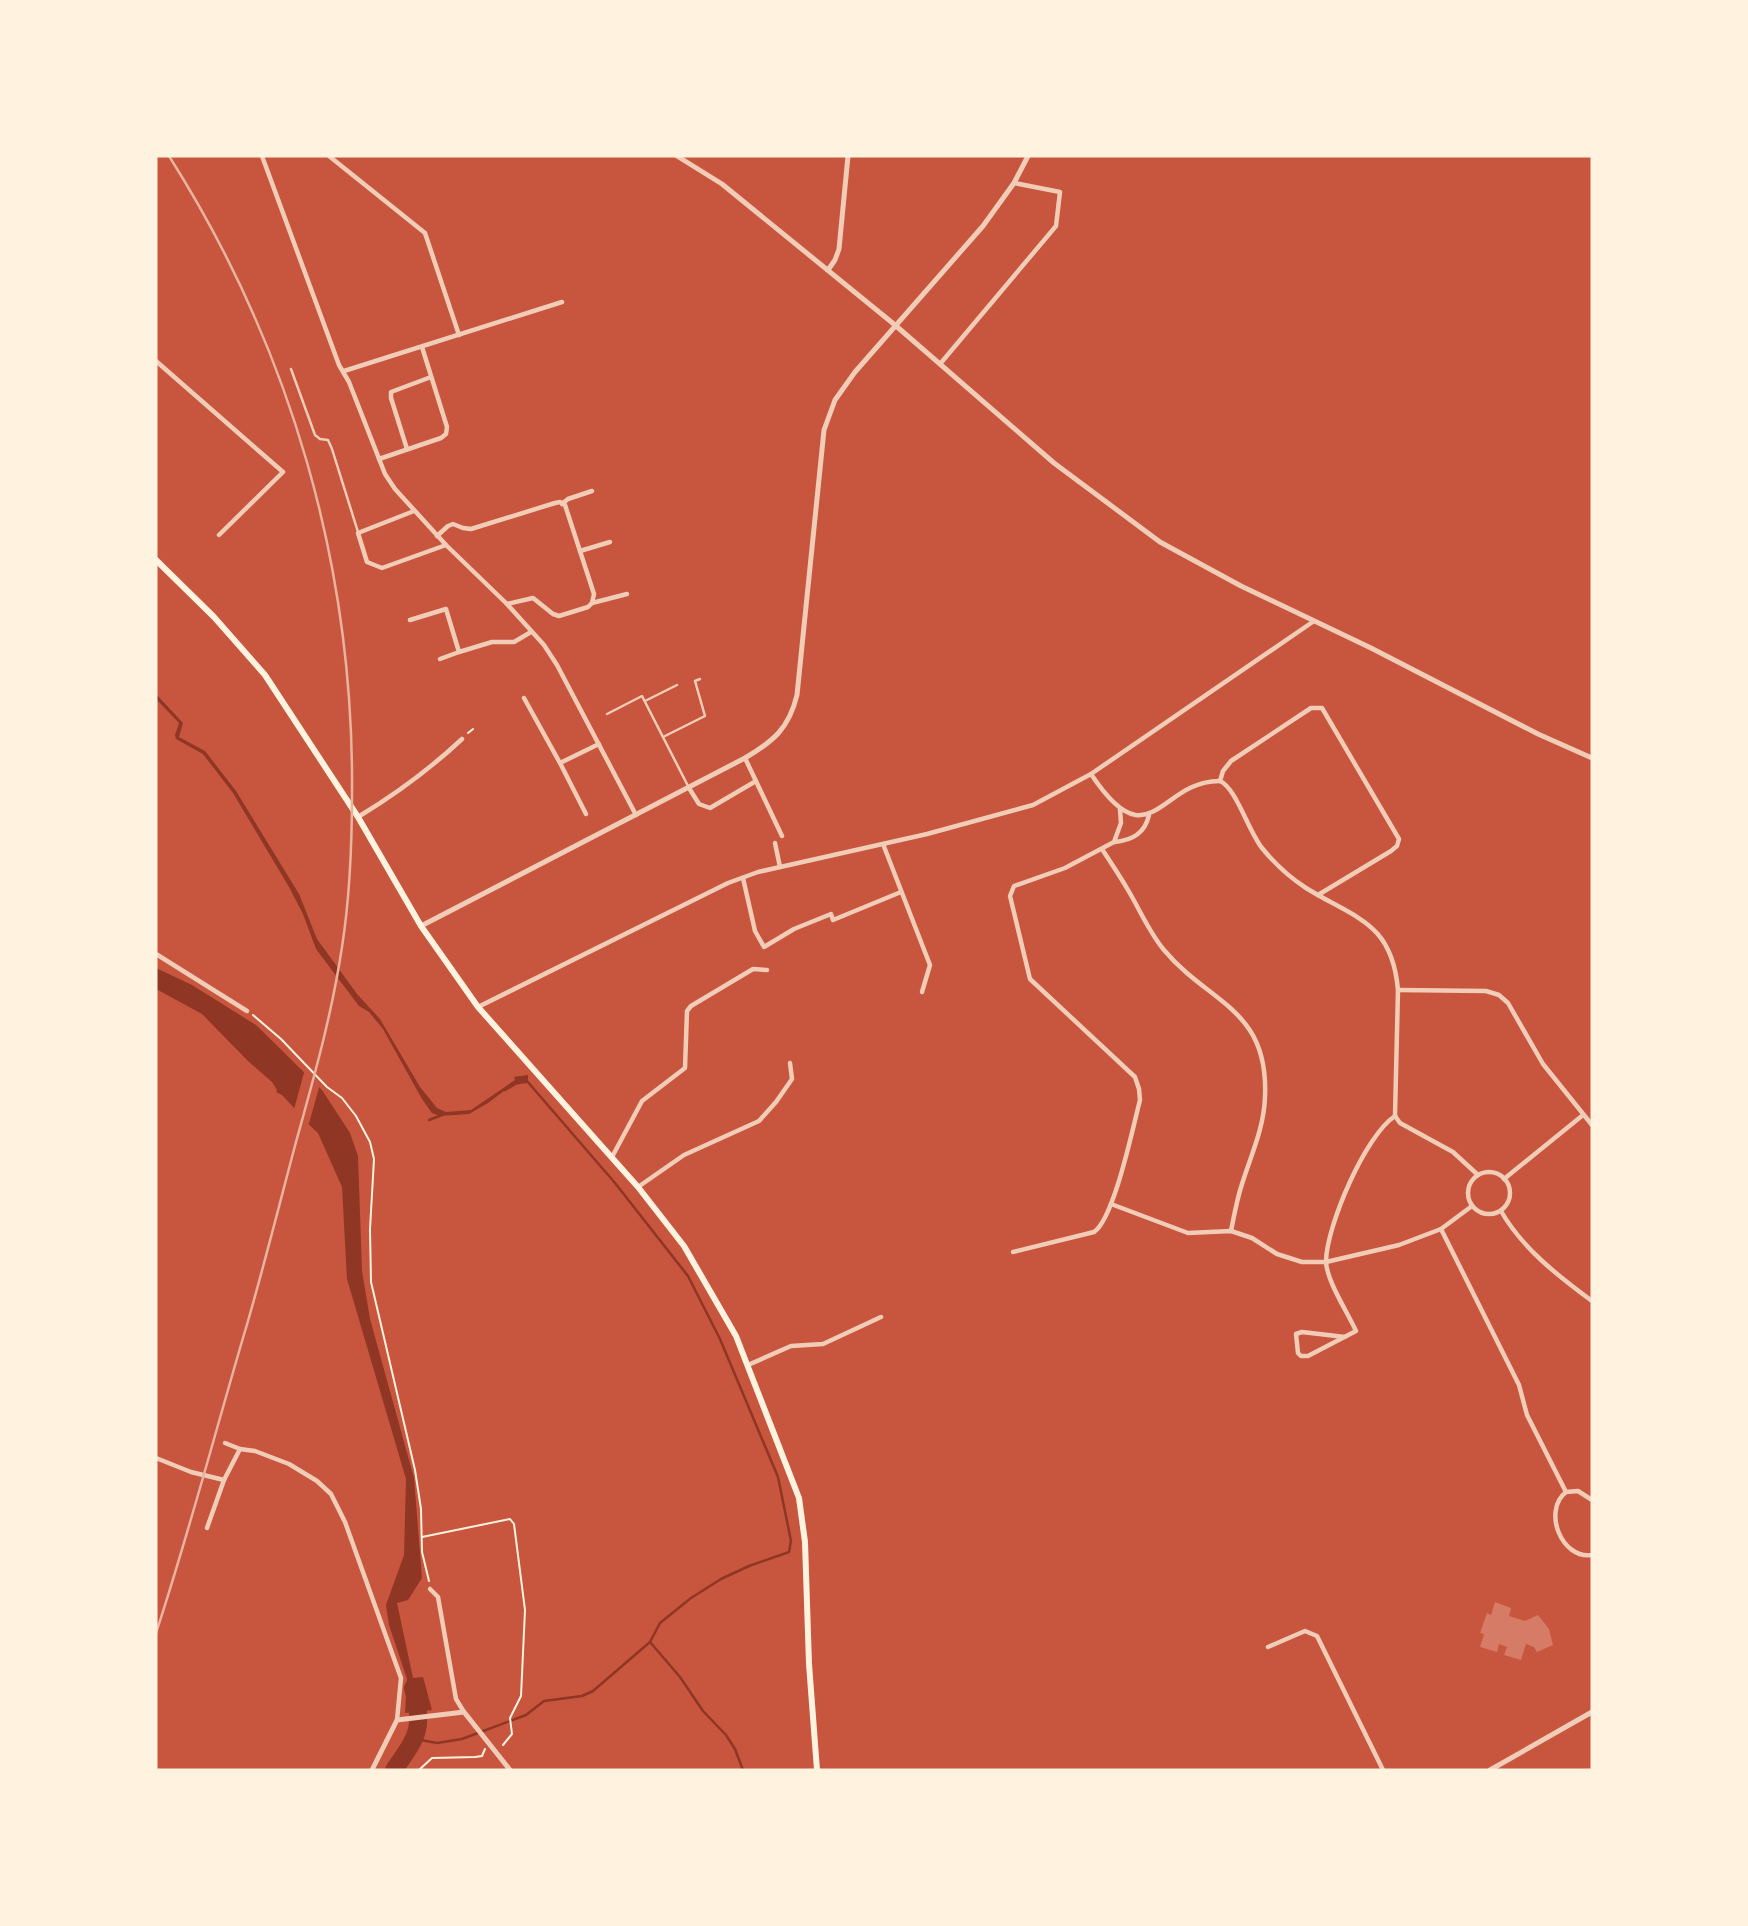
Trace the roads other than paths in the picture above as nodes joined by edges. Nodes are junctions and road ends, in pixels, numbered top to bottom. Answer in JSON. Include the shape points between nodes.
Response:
{"nodes":[{"id":1,"x":262,"y":156,"type":"edge"},
{"id":2,"x":329,"y":156,"type":"edge"},
{"id":3,"x":677,"y":156,"type":"edge"},
{"id":4,"x":848,"y":156,"type":"edge"},
{"id":5,"x":1028,"y":156,"type":"edge"},
{"id":6,"x":1014,"y":183,"type":"junction"},
{"id":7,"x":828,"y":270,"type":"junction"},
{"id":8,"x":562,"y":303,"type":"dead end"},
{"id":9,"x":895,"y":325,"type":"junction"},
{"id":10,"x":459,"y":335,"type":"junction"},
{"id":11,"x":422,"y":347,"type":"junction"},
{"id":12,"x":156,"y":360,"type":"edge"},
{"id":13,"x":940,"y":364,"type":"junction"},
{"id":14,"x":291,"y":369,"type":"dead end"},
{"id":15,"x":344,"y":371,"type":"junction"},
{"id":16,"x":431,"y":377,"type":"junction"},
{"id":17,"x":407,"y":449,"type":"junction"},
{"id":18,"x":378,"y":459,"type":"junction"},
{"id":19,"x":592,"y":491,"type":"dead end"},
{"id":20,"x":562,"y":503,"type":"junction"},
{"id":21,"x":414,"y":511,"type":"junction"},
{"id":22,"x":358,"y":533,"type":"junction"},
{"id":23,"x":219,"y":535,"type":"dead end"},
{"id":24,"x":437,"y":536,"type":"junction"},
{"id":25,"x":610,"y":542,"type":"dead end"},
{"id":26,"x":446,"y":545,"type":"junction"},
{"id":27,"x":580,"y":551,"type":"junction"},
{"id":28,"x":156,"y":560,"type":"edge"},
{"id":29,"x":627,"y":594,"type":"dead end"},
{"id":30,"x":592,"y":603,"type":"junction"},
{"id":31,"x":507,"y":604,"type":"junction"},
{"id":32,"x":1315,"y":620,"type":"junction"},
{"id":33,"x":410,"y":621,"type":"dead end"},
{"id":34,"x":531,"y":632,"type":"junction"},
{"id":35,"x":459,"y":652,"type":"junction"},
{"id":36,"x":440,"y":659,"type":"dead end"},
{"id":37,"x":700,"y":678,"type":"dead end"},
{"id":38,"x":677,"y":685,"type":"dead end"},
{"id":39,"x":524,"y":698,"type":"dead end"},
{"id":40,"x":645,"y":701,"type":"junction"},
{"id":41,"x":607,"y":714,"type":"dead end"},
{"id":42,"x":663,"y":737,"type":"junction"},
{"id":43,"x":463,"y":739,"type":"road end"},
{"id":44,"x":598,"y":744,"type":"junction"},
{"id":45,"x":746,"y":758,"type":"junction"},
{"id":46,"x":1592,"y":758,"type":"edge"},
{"id":47,"x":561,"y":763,"type":"junction"},
{"id":48,"x":1091,"y":774,"type":"junction"},
{"id":49,"x":1220,"y":780,"type":"junction"},
{"id":50,"x":756,"y":781,"type":"junction"},
{"id":51,"x":689,"y":788,"type":"junction"},
{"id":52,"x":1120,"y":809,"type":"junction"},
{"id":53,"x":586,"y":814,"type":"dead end"},
{"id":54,"x":636,"y":815,"type":"junction"},
{"id":55,"x":1149,"y":815,"type":"junction"},
{"id":56,"x":358,"y":817,"type":"junction"},
{"id":57,"x":782,"y":836,"type":"dead end"},
{"id":58,"x":1114,"y":842,"type":"junction"},
{"id":59,"x":775,"y":843,"type":"dead end"},
{"id":60,"x":883,"y":844,"type":"junction"},
{"id":61,"x":1102,"y":849,"type":"junction"},
{"id":62,"x":780,"y":867,"type":"junction"},
{"id":63,"x":743,"y":878,"type":"junction"},
{"id":64,"x":901,"y":892,"type":"junction"},
{"id":65,"x":1318,"y":895,"type":"junction"},
{"id":66,"x":421,"y":926,"type":"junction"},
{"id":67,"x":156,"y":954,"type":"edge"},
{"id":68,"x":767,"y":970,"type":"dead end"},
{"id":69,"x":1398,"y":990,"type":"junction"},
{"id":70,"x":922,"y":992,"type":"dead end"},
{"id":71,"x":478,"y":1007,"type":"junction"},
{"id":72,"x":247,"y":1011,"type":"road end"},
{"id":73,"x":790,"y":1063,"type":"dead end"},
{"id":74,"x":1583,"y":1115,"type":"junction"},
{"id":75,"x":1395,"y":1116,"type":"junction"},
{"id":76,"x":1592,"y":1125,"type":"edge"},
{"id":77,"x":611,"y":1158,"type":"junction"},
{"id":78,"x":1478,"y":1175,"type":"junction"},
{"id":79,"x":1504,"y":1179,"type":"junction"},
{"id":80,"x":638,"y":1187,"type":"junction"},
{"id":81,"x":1111,"y":1204,"type":"junction"},
{"id":82,"x":1472,"y":1206,"type":"junction"},
{"id":83,"x":1501,"y":1211,"type":"junction"},
{"id":84,"x":1441,"y":1229,"type":"junction"},
{"id":85,"x":1231,"y":1231,"type":"junction"},
{"id":86,"x":1013,"y":1252,"type":"dead end"},
{"id":87,"x":1326,"y":1262,"type":"junction"},
{"id":88,"x":1592,"y":1301,"type":"edge"},
{"id":89,"x":881,"y":1317,"type":"dead end"},
{"id":90,"x":1345,"y":1337,"type":"junction"},
{"id":91,"x":748,"y":1365,"type":"junction"},
{"id":92,"x":225,"y":1443,"type":"dead end"},
{"id":93,"x":240,"y":1449,"type":"junction"},
{"id":94,"x":156,"y":1458,"type":"edge"},
{"id":95,"x":221,"y":1479,"type":"junction"},
{"id":96,"x":1566,"y":1492,"type":"junction"},
{"id":97,"x":1592,"y":1500,"type":"edge"},
{"id":98,"x":207,"y":1528,"type":"dead end"},
{"id":99,"x":1592,"y":1555,"type":"edge"},
{"id":100,"x":430,"y":1589,"type":"road end"},
{"id":101,"x":1268,"y":1647,"type":"dead end"},
{"id":102,"x":464,"y":1712,"type":"junction"},
{"id":103,"x":1592,"y":1712,"type":"edge"},
{"id":104,"x":400,"y":1720,"type":"junction"},
{"id":105,"x":372,"y":1770,"type":"edge"},
{"id":106,"x":510,"y":1770,"type":"edge"},
{"id":107,"x":817,"y":1770,"type":"edge"},
{"id":108,"x":1383,"y":1770,"type":"edge"},
{"id":109,"x":1490,"y":1770,"type":"edge"}],
"edges":[{"from":1,"to":15,"type":"street"},
{"from":2,"to":10,"type":"street","via":[[425,233]]},
{"from":3,"to":7,"type":"street","via":[[722,184]]},
{"from":4,"to":7,"type":"street","via":[[839,249]]},
{"from":5,"to":6,"type":"street"},
{"from":6,"to":9,"type":"street","via":[[983,226]]},
{"from":6,"to":13,"type":"street","via":[[1060,192],[1056,226]]},
{"from":7,"to":9,"type":"street"},
{"from":8,"to":10,"type":"street"},
{"from":9,"to":13,"type":"street"},
{"from":9,"to":45,"type":"street","via":[[842,388],[828,412],[795,704],[782,730]]},
{"from":10,"to":11,"type":"street"},
{"from":11,"to":15,"type":"street"},
{"from":11,"to":16,"type":"street"},
{"from":12,"to":23,"type":"street","via":[[283,472]]},
{"from":13,"to":32,"type":"street","via":[[1054,463],[1160,542]]},
{"from":14,"to":22,"type":"lane","via":[[315,435],[328,440],[332,449]]},
{"from":15,"to":18,"type":"street"},
{"from":16,"to":17,"type":"street","via":[[446,434]]},
{"from":16,"to":17,"type":"street","via":[[391,392]]},
{"from":17,"to":18,"type":"street"},
{"from":18,"to":21,"type":"street"},
{"from":19,"to":20,"type":"street"},
{"from":20,"to":24,"type":"street","via":[[471,528],[453,524]]},
{"from":20,"to":27,"type":"street"},
{"from":21,"to":22,"type":"street"},
{"from":21,"to":24,"type":"street"},
{"from":22,"to":26,"type":"street","via":[[365,559],[382,568]]},
{"from":24,"to":26,"type":"street"},
{"from":25,"to":27,"type":"street"},
{"from":26,"to":31,"type":"street"},
{"from":27,"to":30,"type":"street","via":[[594,594]]},
{"from":28,"to":56,"type":"main road","via":[[257,665]]},
{"from":29,"to":30,"type":"street"},
{"from":30,"to":31,"type":"street","via":[[559,615],[533,598]]},
{"from":31,"to":34,"type":"street"},
{"from":32,"to":46,"type":"street"},
{"from":32,"to":48,"type":"street"},
{"from":33,"to":35,"type":"street","via":[[446,609]]},
{"from":34,"to":35,"type":"street","via":[[514,642],[492,642]]},
{"from":34,"to":44,"type":"street","via":[[557,665]]},
{"from":35,"to":36,"type":"street"},
{"from":37,"to":42,"type":"lane","via":[[695,681],[705,716]]},
{"from":38,"to":40,"type":"lane"},
{"from":39,"to":47,"type":"street"},
{"from":40,"to":41,"type":"lane","via":[[642,696]]},
{"from":40,"to":42,"type":"lane"},
{"from":42,"to":51,"type":"lane"},
{"from":43,"to":56,"type":"street","via":[[403,788]]},
{"from":44,"to":47,"type":"street"},
{"from":44,"to":54,"type":"street"},
{"from":45,"to":50,"type":"street"},
{"from":45,"to":51,"type":"street"},
{"from":47,"to":53,"type":"street"},
{"from":48,"to":52,"type":"street"},
{"from":48,"to":60,"type":"street","via":[[1033,805]]},
{"from":49,"to":55,"type":"street","via":[[1199,782]]},
{"from":49,"to":65,"type":"street","via":[[1229,786],[1250,830],[1271,859]]},
{"from":49,"to":65,"type":"street","via":[[1231,761],[1311,708],[1322,708],[1399,839],[1397,846]]},
{"from":50,"to":51,"type":"street","via":[[710,808],[699,804]]},
{"from":50,"to":57,"type":"street"},
{"from":51,"to":54,"type":"street"},
{"from":52,"to":55,"type":"street"},
{"from":52,"to":58,"type":"street"},
{"from":54,"to":66,"type":"street"},
{"from":55,"to":58,"type":"street","via":[[1137,835]]},
{"from":56,"to":66,"type":"main road"},
{"from":58,"to":61,"type":"street"},
{"from":59,"to":62,"type":"street"},
{"from":60,"to":62,"type":"street"},
{"from":60,"to":64,"type":"street"},
{"from":61,"to":81,"type":"street","via":[[1014,886],[1010,896],[1030,979],[1124,1066],[1139,1088],[1140,1100]]},
{"from":61,"to":85,"type":"street","via":[[1164,950],[1239,1015],[1262,1059],[1264,1114]]},
{"from":62,"to":63,"type":"street"},
{"from":63,"to":64,"type":"street","via":[[755,931],[764,947],[831,914],[833,920]]},
{"from":63,"to":71,"type":"street"},
{"from":64,"to":70,"type":"street","via":[[930,965]]},
{"from":65,"to":69,"type":"street","via":[[1377,931],[1391,954]]},
{"from":66,"to":71,"type":"main road"},
{"from":67,"to":72,"type":"street"},
{"from":68,"to":77,"type":"street","via":[[753,969],[691,1006],[685,1068],[642,1101]]},
{"from":69,"to":74,"type":"street","via":[[1499,995],[1543,1064]]},
{"from":69,"to":75,"type":"street"},
{"from":71,"to":77,"type":"main road"},
{"from":73,"to":80,"type":"street","via":[[792,1079],[759,1121],[684,1156]]},
{"from":74,"to":76,"type":"street"},
{"from":74,"to":79,"type":"street"},
{"from":75,"to":78,"type":"street","via":[[1453,1152]]},
{"from":75,"to":87,"type":"street","via":[[1383,1124],[1347,1186]]},
{"from":77,"to":80,"type":"main road"},
{"from":78,"to":79,"type":"street","via":[[1492,1172]]},
{"from":78,"to":82,"type":"street","via":[[1469,1186]]},
{"from":79,"to":83,"type":"street","via":[[1510,1192]]},
{"from":80,"to":91,"type":"main road","via":[[684,1246],[719,1302]]},
{"from":81,"to":85,"type":"street","via":[[1188,1233]]},
{"from":81,"to":86,"type":"street","via":[[1094,1232]]},
{"from":82,"to":83,"type":"street","via":[[1489,1214]]},
{"from":82,"to":84,"type":"street"},
{"from":83,"to":88,"type":"street","via":[[1552,1271]]},
{"from":84,"to":87,"type":"street","via":[[1399,1245]]},
{"from":84,"to":96,"type":"street"},
{"from":85,"to":87,"type":"street","via":[[1277,1254],[1302,1262]]},
{"from":87,"to":90,"type":"street","via":[[1356,1331]]},
{"from":89,"to":91,"type":"street","via":[[823,1344],[791,1346]]},
{"from":90,"to":90,"type":"street","via":[[1308,1356],[1297,1353],[1296,1334]]},
{"from":91,"to":107,"type":"main road","via":[[799,1498]]},
{"from":92,"to":93,"type":"street"},
{"from":93,"to":95,"type":"street"},
{"from":93,"to":104,"type":"street","via":[[289,1464],[331,1494],[401,1678]]},
{"from":94,"to":95,"type":"street"},
{"from":95,"to":98,"type":"street"},
{"from":96,"to":97,"type":"street","via":[[1578,1491]]},
{"from":96,"to":99,"type":"street","via":[[1554,1510],[1557,1527],[1572,1551]]},
{"from":100,"to":102,"type":"street","via":[[438,1597],[456,1699]]},
{"from":101,"to":108,"type":"street","via":[[1306,1631],[1317,1636]]},
{"from":102,"to":104,"type":"street"},
{"from":102,"to":106,"type":"street"},
{"from":103,"to":109,"type":"street"},
{"from":104,"to":105,"type":"street"}]}
